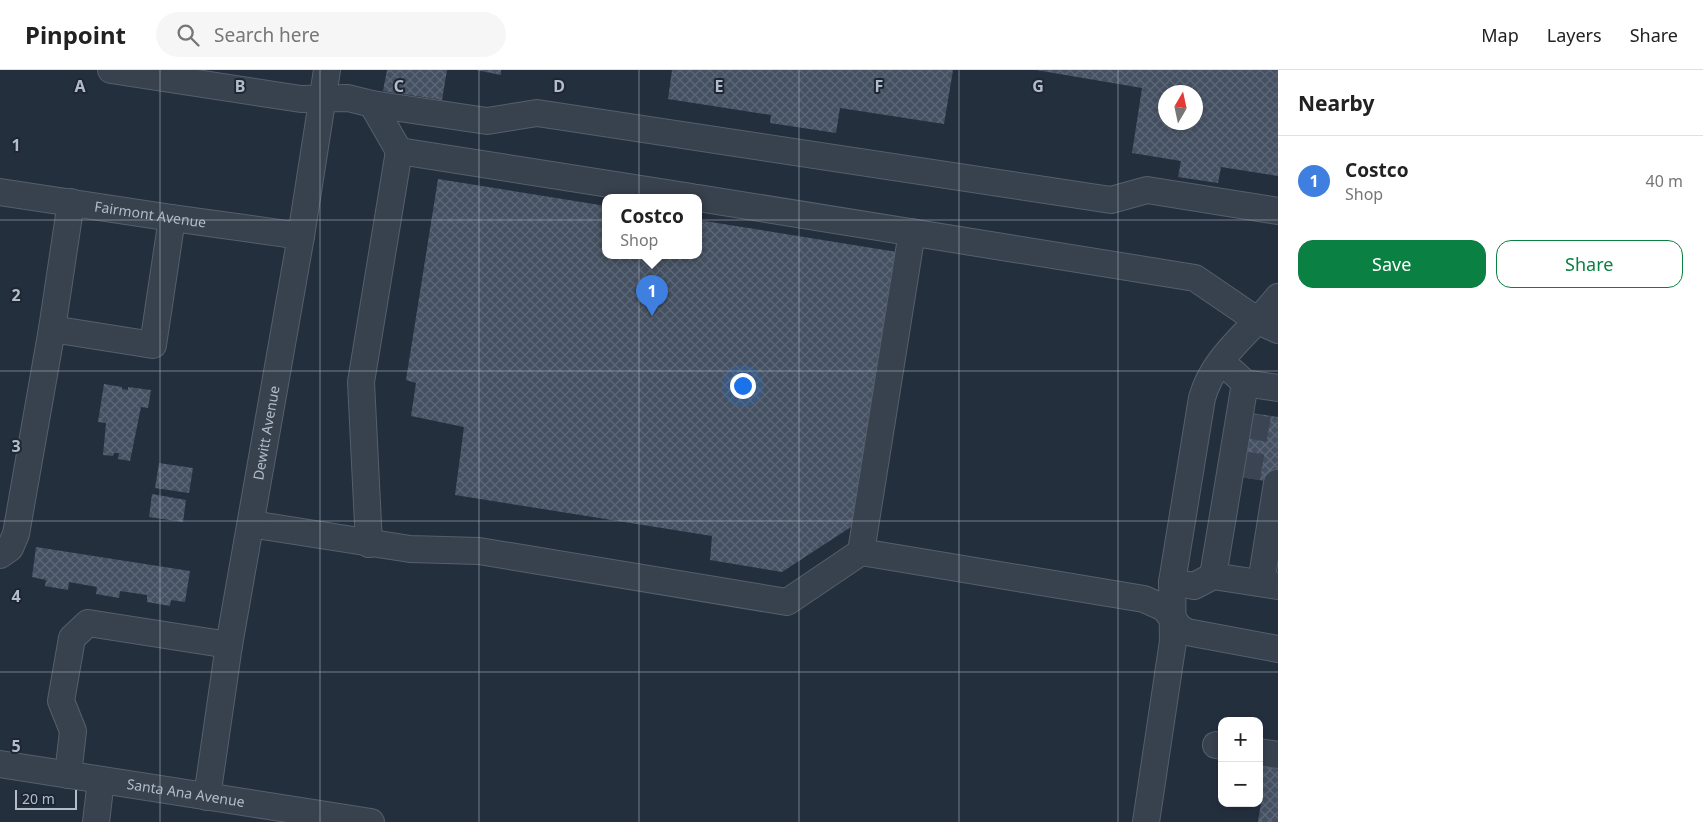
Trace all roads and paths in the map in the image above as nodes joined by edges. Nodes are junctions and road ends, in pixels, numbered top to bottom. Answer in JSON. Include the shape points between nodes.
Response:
{"nodes":[{"id":1,"x":111,"y":70,"type":"edge"},
{"id":2,"x":328,"y":70,"type":"edge"},
{"id":3,"x":323,"y":97,"type":"junction"},
{"id":4,"x":372,"y":104,"type":"junction"},
{"id":5,"x":399,"y":151,"type":"junction"},
{"id":6,"x":0,"y":192,"type":"edge"},
{"id":7,"x":673,"y":194,"type":"edge"},
{"id":8,"x":702,"y":199,"type":"edge"},
{"id":9,"x":71,"y":202,"type":"junction"},
{"id":10,"x":1278,"y":211,"type":"edge"},
{"id":11,"x":172,"y":218,"type":"junction"},
{"id":12,"x":912,"y":232,"type":"junction"},
{"id":13,"x":301,"y":236,"type":"junction"},
{"id":14,"x":1278,"y":297,"type":"edge"},
{"id":15,"x":1268,"y":325,"type":"edge"},
{"id":16,"x":52,"y":329,"type":"junction"},
{"id":17,"x":1220,"y":361,"type":"junction"},
{"id":18,"x":1262,"y":386,"type":"edge"},
{"id":19,"x":1258,"y":415,"type":"tunnel mouth"},
{"id":20,"x":1247,"y":478,"type":"tunnel mouth"},
{"id":21,"x":1277,"y":483,"type":"edge"},
{"id":22,"x":251,"y":524,"type":"junction"},
{"id":23,"x":369,"y":544,"type":"junction"},
{"id":24,"x":861,"y":552,"type":"junction"},
{"id":25,"x":0,"y":555,"type":"edge"},
{"id":26,"x":1222,"y":577,"type":"junction"},
{"id":27,"x":1172,"y":582,"type":"junction"},
{"id":28,"x":1270,"y":585,"type":"edge"},
{"id":29,"x":1173,"y":621,"type":"junction"},
{"id":30,"x":229,"y":645,"type":"junction"},
{"id":31,"x":1278,"y":649,"type":"edge"},
{"id":32,"x":1263,"y":753,"type":"edge"},
{"id":33,"x":1278,"y":755,"type":"edge"},
{"id":34,"x":0,"y":764,"type":"edge"},
{"id":35,"x":68,"y":775,"type":"junction"},
{"id":36,"x":101,"y":780,"type":"junction"},
{"id":37,"x":208,"y":797,"type":"junction"},
{"id":38,"x":96,"y":822,"type":"edge"},
{"id":39,"x":371,"y":822,"type":"edge"},
{"id":40,"x":1146,"y":822,"type":"edge"}],
"edges":[{"from":1,"to":3,"type":"street","via":[[300,99]]},
{"from":2,"to":3,"type":"street","name":"Dewitt Avenue"},
{"from":3,"to":4,"type":"street","via":[[348,98]]},
{"from":3,"to":13,"type":"street","name":"Dewitt Avenue"},
{"from":4,"to":5,"type":"street"},
{"from":4,"to":10,"type":"street","via":[[487,121],[537,114],[1111,200],[1148,190]]},
{"from":5,"to":7,"type":"street"},
{"from":5,"to":23,"type":"street","via":[[361,382]]},
{"from":6,"to":9,"type":"street","name":"Fairmont Avenue"},
{"from":8,"to":12,"type":"street"},
{"from":9,"to":11,"type":"street","name":"Fairmont Avenue"},
{"from":9,"to":16,"type":"street"},
{"from":11,"to":13,"type":"street","name":"Fairmont Avenue"},
{"from":11,"to":16,"type":"street","via":[[153,345]]},
{"from":12,"to":15,"type":"street","via":[[1195,278]]},
{"from":12,"to":24,"type":"street"},
{"from":13,"to":22,"type":"street","name":"Dewitt Avenue"},
{"from":14,"to":15,"type":"street"},
{"from":15,"to":17,"type":"street","via":[[1237,341]]},
{"from":16,"to":25,"type":"street","via":[[16,534],[10,548]]},
{"from":17,"to":18,"type":"street"},
{"from":17,"to":27,"type":"street","via":[[1206,383],[1202,398]]},
{"from":18,"to":19,"type":"street"},
{"from":18,"to":26,"type":"street"},
{"from":20,"to":26,"type":"street"},
{"from":21,"to":28,"type":"street"},
{"from":22,"to":23,"type":"street"},
{"from":22,"to":30,"type":"street","name":"Dewitt Avenue"},
{"from":23,"to":24,"type":"street","via":[[479,552],[787,602]]},
{"from":24,"to":29,"type":"street","via":[[1144,599],[1164,608]]},
{"from":26,"to":27,"type":"street","via":[[1194,586]]},
{"from":26,"to":28,"type":"street"},
{"from":27,"to":29,"type":"street"},
{"from":29,"to":31,"type":"street","via":[[1195,635]]},
{"from":29,"to":40,"type":"street","via":[[1171,656]]},
{"from":30,"to":35,"type":"street","via":[[88,623],[72,638],[61,701],[73,732]]},
{"from":30,"to":37,"type":"street","name":"Dewitt Avenue"},
{"from":32,"to":33,"type":"street"},
{"from":34,"to":35,"type":"street","name":"Santa Ana Avenue"},
{"from":35,"to":36,"type":"street","name":"Santa Ana Avenue"},
{"from":36,"to":37,"type":"street","name":"Santa Ana Avenue"},
{"from":36,"to":38,"type":"street"},
{"from":37,"to":39,"type":"street","name":"Santa Ana Avenue"}]}
